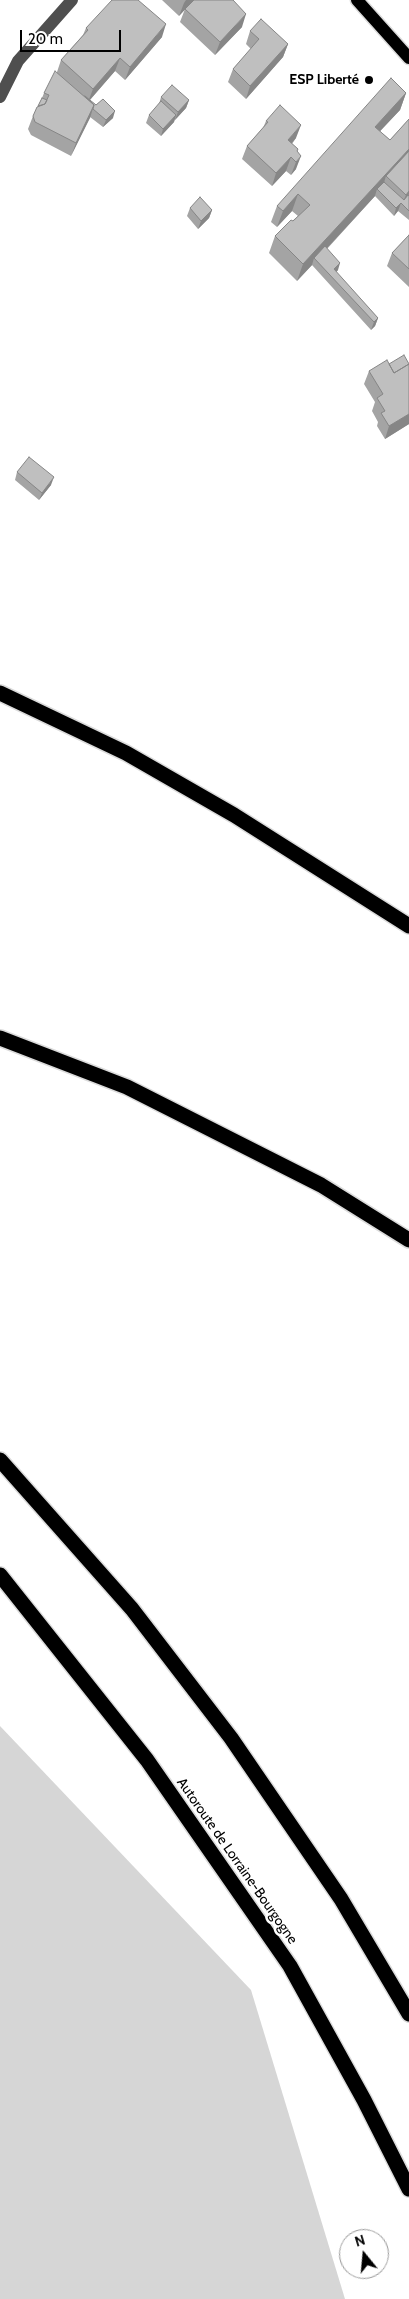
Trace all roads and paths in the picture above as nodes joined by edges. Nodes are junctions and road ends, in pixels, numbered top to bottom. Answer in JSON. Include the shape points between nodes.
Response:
{"nodes":[{"id":1,"x":72,"y":0,"type":"edge"},
{"id":2,"x":357,"y":0,"type":"edge"},
{"id":3,"x":409,"y":58,"type":"edge"},
{"id":4,"x":0,"y":97,"type":"edge"},
{"id":5,"x":0,"y":693,"type":"edge"},
{"id":6,"x":409,"y":926,"type":"edge"},
{"id":7,"x":0,"y":1038,"type":"edge"},
{"id":8,"x":409,"y":1240,"type":"edge"},
{"id":9,"x":0,"y":1460,"type":"edge"},
{"id":10,"x":0,"y":1575,"type":"edge"},
{"id":11,"x":409,"y":2014,"type":"edge"},
{"id":12,"x":409,"y":2189,"type":"edge"}],
"edges":[{"from":1,"to":4,"type":"street","via":[[18,62]]},
{"from":2,"to":3,"type":"main road"},
{"from":5,"to":6,"type":"highway","via":[[126,754],[226,810]]},
{"from":7,"to":8,"type":"highway","via":[[127,1087],[321,1185]]},
{"from":9,"to":11,"type":"highway","via":[[132,1609],[231,1738],[341,1899]]},
{"from":10,"to":12,"type":"highway","name":"Autoroute de Lorraine-Bourgogne","via":[[147,1760],[290,1966]]}]}
